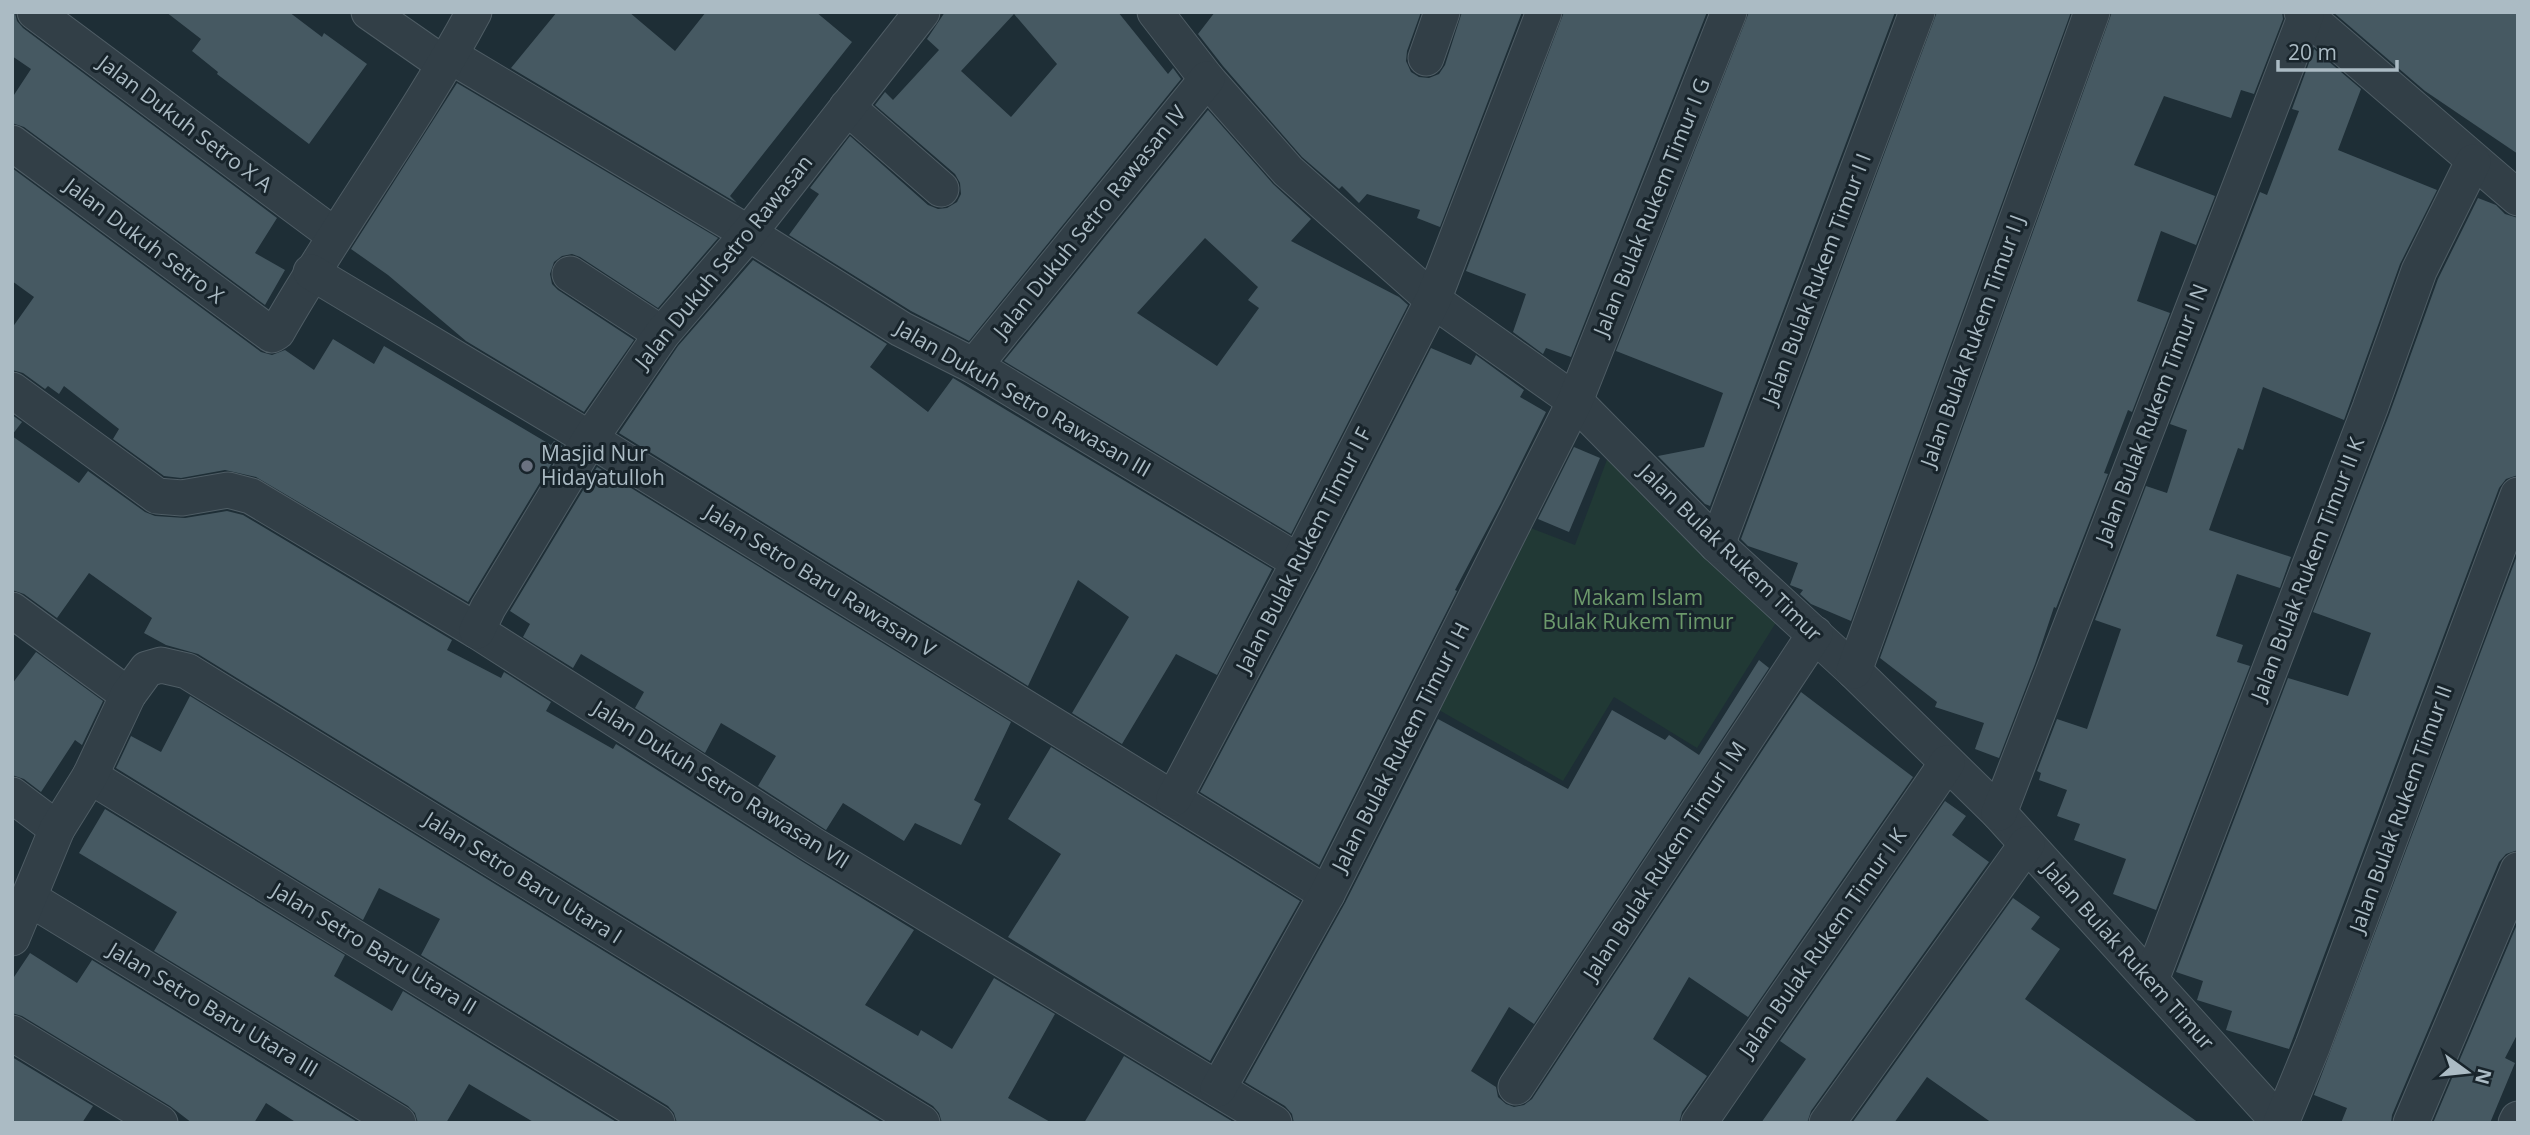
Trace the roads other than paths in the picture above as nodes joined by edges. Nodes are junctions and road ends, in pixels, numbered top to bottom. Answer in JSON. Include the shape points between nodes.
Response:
{"nodes":[{"id":1,"x":35,"y":12,"type":"edge"},
{"id":2,"x":369,"y":12,"type":"edge"},
{"id":3,"x":474,"y":12,"type":"edge"},
{"id":4,"x":1155,"y":12,"type":"edge"},
{"id":5,"x":1442,"y":12,"type":"edge"},
{"id":6,"x":1544,"y":12,"type":"edge"},
{"id":7,"x":1729,"y":12,"type":"edge"},
{"id":8,"x":1917,"y":12,"type":"edge"},
{"id":9,"x":2092,"y":12,"type":"edge"},
{"id":10,"x":2304,"y":14,"type":"edge"},
{"id":11,"x":908,"y":16,"type":"edge"},
{"id":12,"x":1426,"y":58,"type":"dead end"},
{"id":13,"x":448,"y":61,"type":"junction"},
{"id":14,"x":1208,"y":79,"type":"junction"},
{"id":15,"x":847,"y":107,"type":"junction"},
{"id":16,"x":12,"y":143,"type":"edge"},
{"id":17,"x":2473,"y":162,"type":"junction"},
{"id":18,"x":941,"y":189,"type":"dead end"},
{"id":19,"x":2518,"y":198,"type":"edge"},
{"id":20,"x":748,"y":234,"type":"junction"},
{"id":21,"x":334,"y":236,"type":"junction"},
{"id":22,"x":570,"y":274,"type":"dead end"},
{"id":23,"x":327,"y":282,"type":"junction"},
{"id":24,"x":1433,"y":300,"type":"junction"},
{"id":25,"x":662,"y":334,"type":"junction"},
{"id":26,"x":974,"y":366,"type":"junction"},
{"id":27,"x":12,"y":390,"type":"edge"},
{"id":28,"x":1575,"y":401,"type":"junction"},
{"id":29,"x":590,"y":439,"type":"junction"},
{"id":30,"x":2518,"y":495,"type":"edge"},
{"id":31,"x":1717,"y":545,"type":"junction"},
{"id":32,"x":1299,"y":562,"type":"junction"},
{"id":33,"x":12,"y":610,"type":"edge"},
{"id":34,"x":477,"y":631,"type":"junction"},
{"id":35,"x":1815,"y":634,"type":"junction"},
{"id":36,"x":1854,"y":671,"type":"junction"},
{"id":37,"x":128,"y":695,"type":"junction"},
{"id":38,"x":1947,"y":763,"type":"junction"},
{"id":39,"x":90,"y":776,"type":"junction"},
{"id":40,"x":12,"y":795,"type":"edge"},
{"id":41,"x":1174,"y":799,"type":"junction"},
{"id":42,"x":1999,"y":813,"type":"junction"},
{"id":43,"x":57,"y":829,"type":"junction"},
{"id":44,"x":2027,"y":844,"type":"junction"},
{"id":45,"x":2518,"y":870,"type":"edge"},
{"id":46,"x":1327,"y":894,"type":"junction"},
{"id":47,"x":29,"y":898,"type":"junction"},
{"id":48,"x":12,"y":938,"type":"edge"},
{"id":49,"x":2151,"y":981,"type":"junction"},
{"id":50,"x":12,"y":1033,"type":"edge"},
{"id":51,"x":1516,"y":1087,"type":"dead end"},
{"id":52,"x":1218,"y":1089,"type":"junction"},
{"id":53,"x":160,"y":1123,"type":"edge"},
{"id":54,"x":398,"y":1123,"type":"edge"},
{"id":55,"x":657,"y":1123,"type":"edge"},
{"id":56,"x":922,"y":1123,"type":"edge"},
{"id":57,"x":1274,"y":1123,"type":"edge"},
{"id":58,"x":1699,"y":1123,"type":"edge"},
{"id":59,"x":1827,"y":1123,"type":"edge"},
{"id":60,"x":2281,"y":1123,"type":"edge"},
{"id":61,"x":2411,"y":1123,"type":"edge"}],
"edges":[{"from":1,"to":21,"type":"street","name":"Jalan Dukuh Setro X A"},
{"from":2,"to":13,"type":"street","name":"Jalan Dukuh Setro Rawasan III"},
{"from":3,"to":13,"type":"street"},
{"from":4,"to":14,"type":"street","name":"Jalan Bulak Rukem Timur"},
{"from":5,"to":12,"type":"street"},
{"from":6,"to":24,"type":"street","name":"Jalan Bulak Rukem Timur I F"},
{"from":7,"to":28,"type":"street","name":"Jalan Bulak Rukem Timur I G"},
{"from":8,"to":31,"type":"street","name":"Jalan Bulak Rukem Timur I I"},
{"from":9,"to":36,"type":"street","name":"Jalan Bulak Rukem Timur I J"},
{"from":10,"to":17,"type":"street"},
{"from":10,"to":42,"type":"street","name":"Jalan Bulak Rukem Timur I N"},
{"from":11,"to":15,"type":"street","name":"Jalan Dukuh Setro Rawasan"},
{"from":13,"to":20,"type":"street","name":"Jalan Dukuh Setro Rawasan III"},
{"from":13,"to":21,"type":"street"},
{"from":14,"to":24,"type":"street","name":"Jalan Bulak Rukem Timur","via":[[1288,171]]},
{"from":14,"to":26,"type":"street","name":"Jalan Dukuh Setro Rawasan IV"},
{"from":15,"to":18,"type":"street"},
{"from":15,"to":20,"type":"street","name":"Jalan Dukuh Setro Rawasan"},
{"from":16,"to":23,"type":"street","name":"Jalan Dukuh Setro X","via":[[272,335]]},
{"from":17,"to":19,"type":"street"},
{"from":17,"to":49,"type":"street","name":"Jalan Bulak Rukem Timur II K","via":[[2419,271]]},
{"from":20,"to":25,"type":"street","name":"Jalan Dukuh Setro Rawasan"},
{"from":20,"to":26,"type":"street","name":"Jalan Dukuh Setro Rawasan III","via":[[901,329]]},
{"from":21,"to":23,"type":"street"},
{"from":22,"to":25,"type":"street"},
{"from":23,"to":29,"type":"street","name":"Jalan Setro Baru Rawasan V"},
{"from":24,"to":28,"type":"street","name":"Jalan Bulak Rukem Timur"},
{"from":24,"to":32,"type":"street","name":"Jalan Bulak Rukem Timur I F"},
{"from":25,"to":29,"type":"street","name":"Jalan Dukuh Setro Rawasan"},
{"from":26,"to":32,"type":"street","name":"Jalan Dukuh Setro Rawasan III"},
{"from":27,"to":34,"type":"street","name":"Jalan Dukuh Setro Rawasan VII","via":[[158,496],[182,498],[228,490],[251,496]]},
{"from":28,"to":31,"type":"street","name":"Jalan Bulak Rukem Timur"},
{"from":28,"to":46,"type":"street","name":"Jalan Bulak Rukem Timur I H"},
{"from":29,"to":34,"type":"street","name":"Jalan Dukuh Setro Rawasan"},
{"from":29,"to":41,"type":"street","name":"Jalan Setro Baru Rawasan V"},
{"from":30,"to":60,"type":"street","name":"Jalan Bulak Rukem Timur II"},
{"from":31,"to":35,"type":"street","name":"Jalan Bulak Rukem Timur"},
{"from":32,"to":41,"type":"street","name":"Jalan Bulak Rukem Timur I F"},
{"from":33,"to":37,"type":"street"},
{"from":34,"to":52,"type":"street","name":"Jalan Dukuh Setro Rawasan VII","via":[[813,845]]},
{"from":35,"to":36,"type":"street","name":"Jalan Bulak Rukem Timur"},
{"from":35,"to":51,"type":"street","name":"Jalan Bulak Rukem Timur I M"},
{"from":36,"to":38,"type":"street","name":"Jalan Bulak Rukem Timur"},
{"from":37,"to":39,"type":"street"},
{"from":37,"to":56,"type":"street","name":"Jalan Setro Baru Utara I","via":[[147,669],[161,665],[187,671]]},
{"from":38,"to":42,"type":"street","name":"Jalan Bulak Rukem Timur"},
{"from":38,"to":58,"type":"street","name":"Jalan Bulak Rukem Timur I K"},
{"from":39,"to":43,"type":"street"},
{"from":39,"to":55,"type":"street","name":"Jalan Setro Baru Utara II"},
{"from":40,"to":43,"type":"street"},
{"from":41,"to":46,"type":"street","name":"Jalan Setro Baru Rawasan V"},
{"from":42,"to":44,"type":"street","name":"Jalan Bulak Rukem Timur"},
{"from":43,"to":47,"type":"street"},
{"from":44,"to":49,"type":"street","name":"Jalan Bulak Rukem Timur"},
{"from":44,"to":59,"type":"street"},
{"from":45,"to":61,"type":"street"},
{"from":46,"to":52,"type":"street","name":"Jalan Bulak Rukem Timur I H"},
{"from":47,"to":48,"type":"street"},
{"from":47,"to":54,"type":"street","name":"Jalan Setro Baru Utara III"},
{"from":49,"to":60,"type":"street","name":"Jalan Bulak Rukem Timur"},
{"from":50,"to":53,"type":"street"},
{"from":52,"to":57,"type":"street","name":"Jalan Dukuh Setro Rawasan VII"}]}
